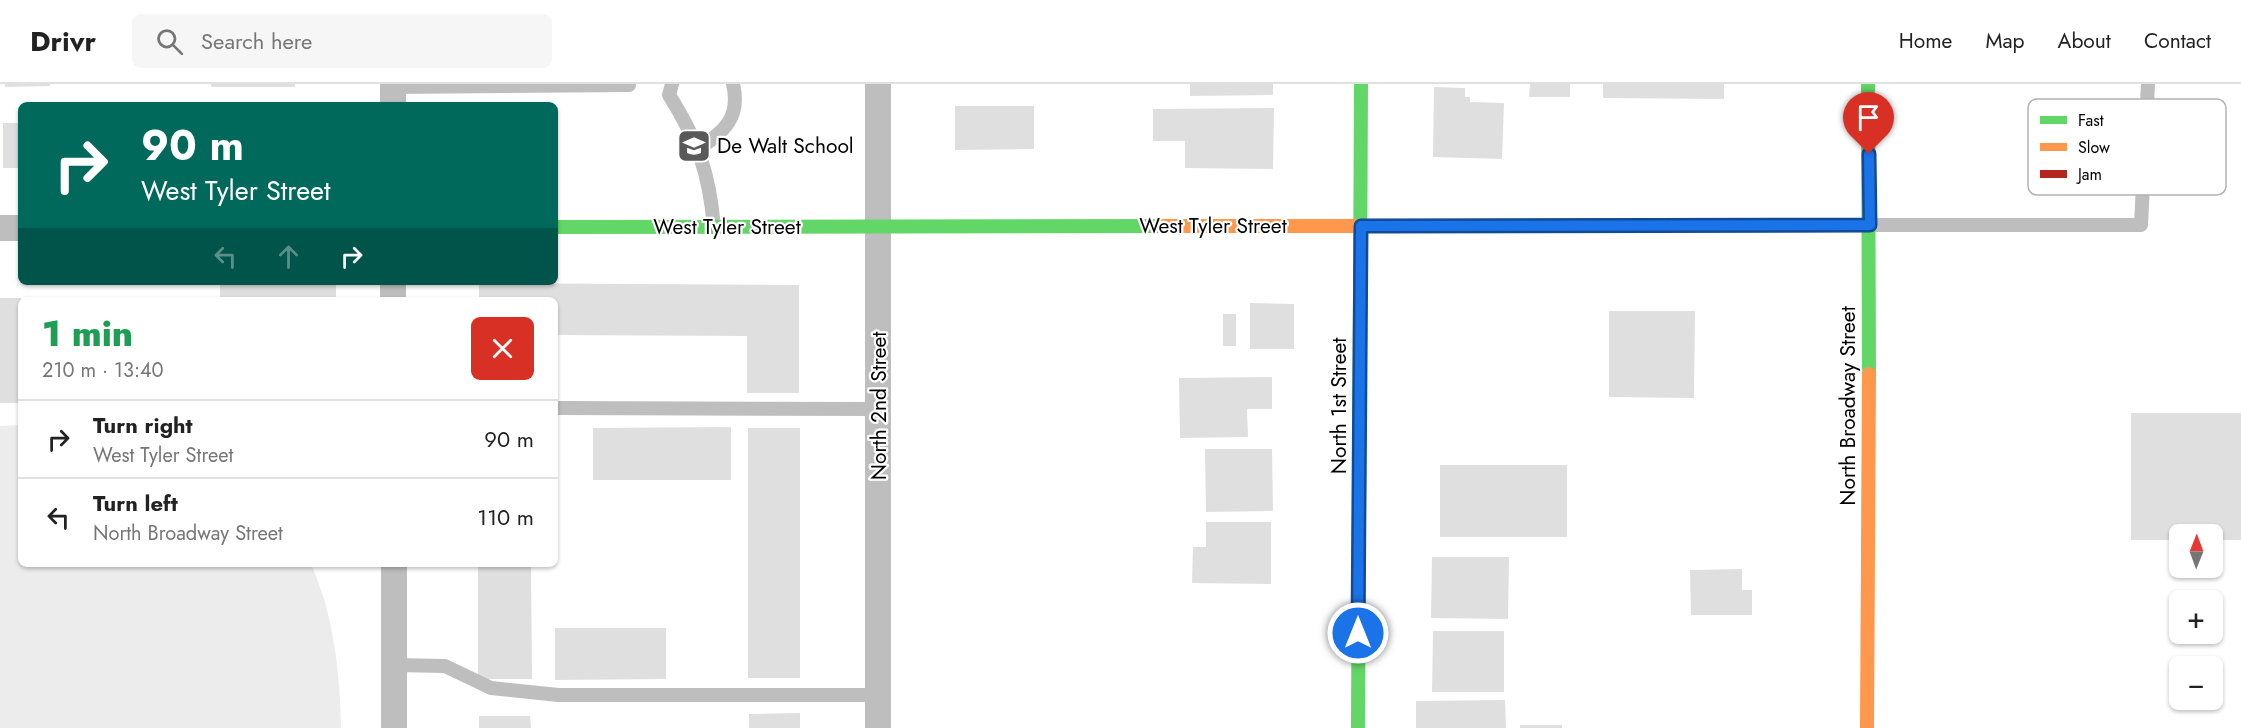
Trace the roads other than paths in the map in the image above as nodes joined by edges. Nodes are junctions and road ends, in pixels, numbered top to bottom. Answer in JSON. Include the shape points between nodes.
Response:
{"nodes":[{"id":1,"x":672,"y":84,"type":"edge"},
{"id":2,"x":733,"y":84,"type":"edge"},
{"id":3,"x":878,"y":84,"type":"edge"},
{"id":4,"x":1361,"y":84,"type":"edge"},
{"id":5,"x":1868,"y":84,"type":"edge"},
{"id":6,"x":2148,"y":84,"type":"edge"},
{"id":7,"x":628,"y":85,"type":"edge"},
{"id":8,"x":393,"y":92,"type":"edge"},
{"id":9,"x":2147,"y":99,"type":"edge"},
{"id":10,"x":699,"y":149,"type":"junction"},
{"id":11,"x":2142,"y":195,"type":"edge"},
{"id":12,"x":1870,"y":225,"type":"junction"},
{"id":13,"x":714,"y":226,"type":"junction"},
{"id":14,"x":879,"y":226,"type":"junction"},
{"id":15,"x":1361,"y":226,"type":"junction"},
{"id":16,"x":558,"y":227,"type":"edge"},
{"id":17,"x":0,"y":228,"type":"edge"},
{"id":18,"x":18,"y":228,"type":"edge"},
{"id":19,"x":558,"y":408,"type":"edge"},
{"id":20,"x":879,"y":409,"type":"junction"},
{"id":21,"x":394,"y":567,"type":"edge"},
{"id":22,"x":394,"y":665,"type":"junction"},
{"id":23,"x":878,"y":695,"type":"junction"},
{"id":24,"x":393,"y":728,"type":"edge"},
{"id":25,"x":878,"y":728,"type":"edge"},
{"id":26,"x":1358,"y":728,"type":"edge"},
{"id":27,"x":1867,"y":728,"type":"edge"}],
"edges":[{"from":1,"to":10,"type":"lane","via":[[669,95]]},
{"from":2,"to":10,"type":"lane","via":[[736,100],[725,130]]},
{"from":3,"to":14,"type":"street","name":"North 2nd Street"},
{"from":4,"to":15,"type":"street","name":"North 1st Street"},
{"from":5,"to":12,"type":"street","name":"North Broadway Street"},
{"from":6,"to":9,"type":"lane"},
{"from":7,"to":8,"type":"lane"},
{"from":10,"to":13,"type":"lane","via":[[710,183]]},
{"from":11,"to":12,"type":"lane","via":[[2141,225]]},
{"from":12,"to":15,"type":"street","name":"West Tyler Street"},
{"from":12,"to":27,"type":"street","name":"North Broadway Street"},
{"from":13,"to":14,"type":"street","name":"West Tyler Street"},
{"from":13,"to":16,"type":"street","name":"West Tyler Street"},
{"from":14,"to":15,"type":"street","name":"West Tyler Street"},
{"from":14,"to":20,"type":"street","name":"North 2nd Street"},
{"from":15,"to":26,"type":"street","name":"North 1st Street"},
{"from":17,"to":18,"type":"street"},
{"from":19,"to":20,"type":"lane"},
{"from":20,"to":23,"type":"street","name":"North 2nd Street"},
{"from":21,"to":22,"type":"street"},
{"from":22,"to":23,"type":"lane","via":[[445,666],[491,688],[558,695]]},
{"from":22,"to":24,"type":"street"},
{"from":23,"to":25,"type":"street","name":"North 2nd Street"}]}
